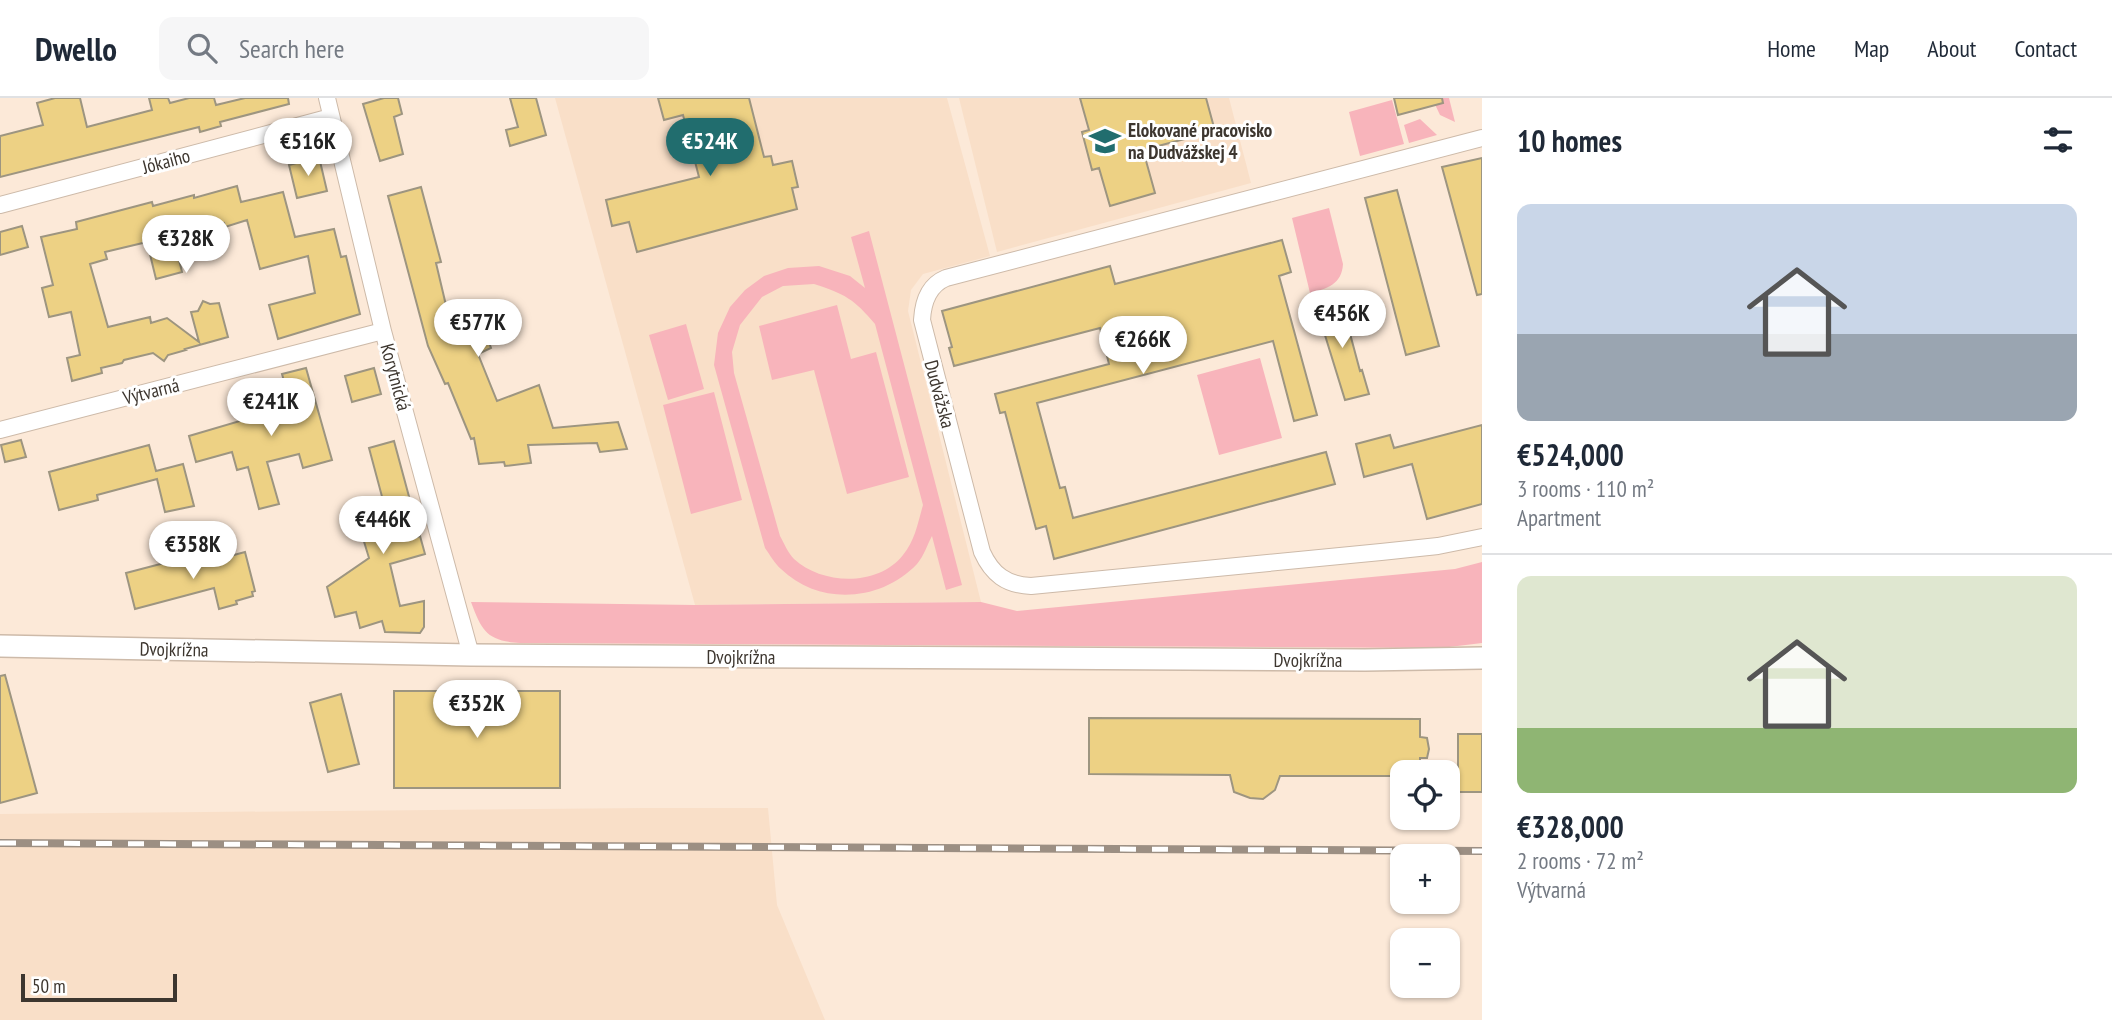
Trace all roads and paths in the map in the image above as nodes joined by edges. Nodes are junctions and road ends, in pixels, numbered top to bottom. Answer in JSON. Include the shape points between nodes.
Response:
{"nodes":[{"id":1,"x":327,"y":98,"type":"edge"},
{"id":2,"x":331,"y":117,"type":"junction"},
{"id":3,"x":1482,"y":138,"type":"edge"},
{"id":4,"x":0,"y":205,"type":"edge"},
{"id":5,"x":383,"y":331,"type":"junction"},
{"id":6,"x":0,"y":430,"type":"edge"},
{"id":7,"x":1482,"y":537,"type":"edge"},
{"id":8,"x":0,"y":646,"type":"edge"},
{"id":9,"x":471,"y":655,"type":"junction"},
{"id":10,"x":1482,"y":659,"type":"edge"}],
"edges":[{"from":1,"to":2,"type":"street","name":"Korytnická"},
{"from":2,"to":4,"type":"street","name":"Jókaiho"},
{"from":2,"to":5,"type":"street","name":"Korytnická"},
{"from":3,"to":7,"type":"street","name":"Dudvážska","via":[[946,278],[929,292],[922,320],[982,551],[998,576],[1012,583],[1031,586],[1438,546]]},
{"from":5,"to":6,"type":"street","name":"Výtvarná"},
{"from":5,"to":9,"type":"street","name":"Korytnická"},
{"from":8,"to":9,"type":"street","name":"Dvojkrížna"},
{"from":9,"to":10,"type":"street","name":"Dvojkrížna"}]}
